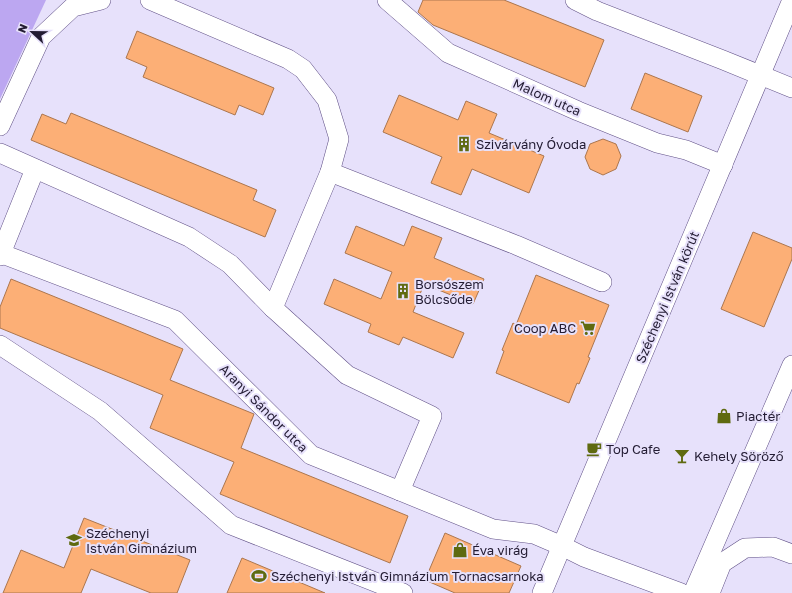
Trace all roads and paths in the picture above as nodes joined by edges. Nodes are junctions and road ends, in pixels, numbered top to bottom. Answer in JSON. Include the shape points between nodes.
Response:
{"nodes":[{"id":1,"x":101,"y":0,"type":"edge"},
{"id":2,"x":150,"y":0,"type":"edge"},
{"id":3,"x":387,"y":0,"type":"edge"},
{"id":4,"x":576,"y":0,"type":"edge"},
{"id":5,"x":792,"y":0,"type":"edge"},
{"id":6,"x":599,"y":5,"type":"edge"},
{"id":7,"x":760,"y":76,"type":"junction"},
{"id":8,"x":792,"y":88,"type":"edge"},
{"id":9,"x":0,"y":126,"type":"edge"},
{"id":10,"x":0,"y":153,"type":"edge"},
{"id":11,"x":723,"y":165,"type":"junction"},
{"id":12,"x":35,"y":169,"type":"junction"},
{"id":13,"x":330,"y":172,"type":"junction"},
{"id":14,"x":0,"y":254,"type":"edge"},
{"id":15,"x":602,"y":282,"type":"dead end"},
{"id":16,"x":273,"y":308,"type":"junction"},
{"id":17,"x":0,"y":346,"type":"edge"},
{"id":18,"x":792,"y":365,"type":"edge"},
{"id":19,"x":400,"y":490,"type":"junction"},
{"id":20,"x":562,"y":546,"type":"junction"},
{"id":21,"x":792,"y":554,"type":"edge"},
{"id":22,"x":403,"y":593,"type":"edge"},
{"id":23,"x":542,"y":593,"type":"edge"},
{"id":24,"x":681,"y":593,"type":"edge"},
{"id":25,"x":693,"y":593,"type":"edge"},
{"id":26,"x":710,"y":593,"type":"edge"}],
"edges":[{"from":1,"to":9,"type":"street","via":[[73,7],[41,37]]},
{"from":2,"to":13,"type":"street","via":[[288,59],[303,69],[327,100],[339,139]]},
{"from":3,"to":11,"type":"street","name":"Malom utca","via":[[448,54],[657,143],[686,150]]},
{"from":4,"to":6,"type":"street"},
{"from":5,"to":7,"type":"street","name":"Széchenyi István körút"},
{"from":6,"to":7,"type":"street"},
{"from":7,"to":8,"type":"street"},
{"from":7,"to":11,"type":"street","name":"Széchenyi István körút"},
{"from":10,"to":12,"type":"street"},
{"from":11,"to":20,"type":"street","name":"Széchenyi István körút"},
{"from":12,"to":14,"type":"street","name":"Aranyi Sándor utca"},
{"from":12,"to":16,"type":"street","via":[[189,237],[230,264]]},
{"from":13,"to":15,"type":"street","via":[[516,245]]},
{"from":13,"to":16,"type":"street"},
{"from":14,"to":19,"type":"street","name":"Aranyi Sándor utca","via":[[175,320],[311,455]]},
{"from":16,"to":19,"type":"street","via":[[347,375],[432,416]]},
{"from":17,"to":22,"type":"street","via":[[100,411],[231,525]]},
{"from":18,"to":25,"type":"street"},
{"from":19,"to":20,"type":"street","name":"Aranyi Sándor utca","via":[[493,529],[534,534]]},
{"from":20,"to":23,"type":"street","name":"Széchenyi István körút"},
{"from":20,"to":24,"type":"street","name":"Aranyi Sándor utca","via":[[584,557]]},
{"from":21,"to":26,"type":"street","via":[[773,547],[745,548],[722,563]]}]}
